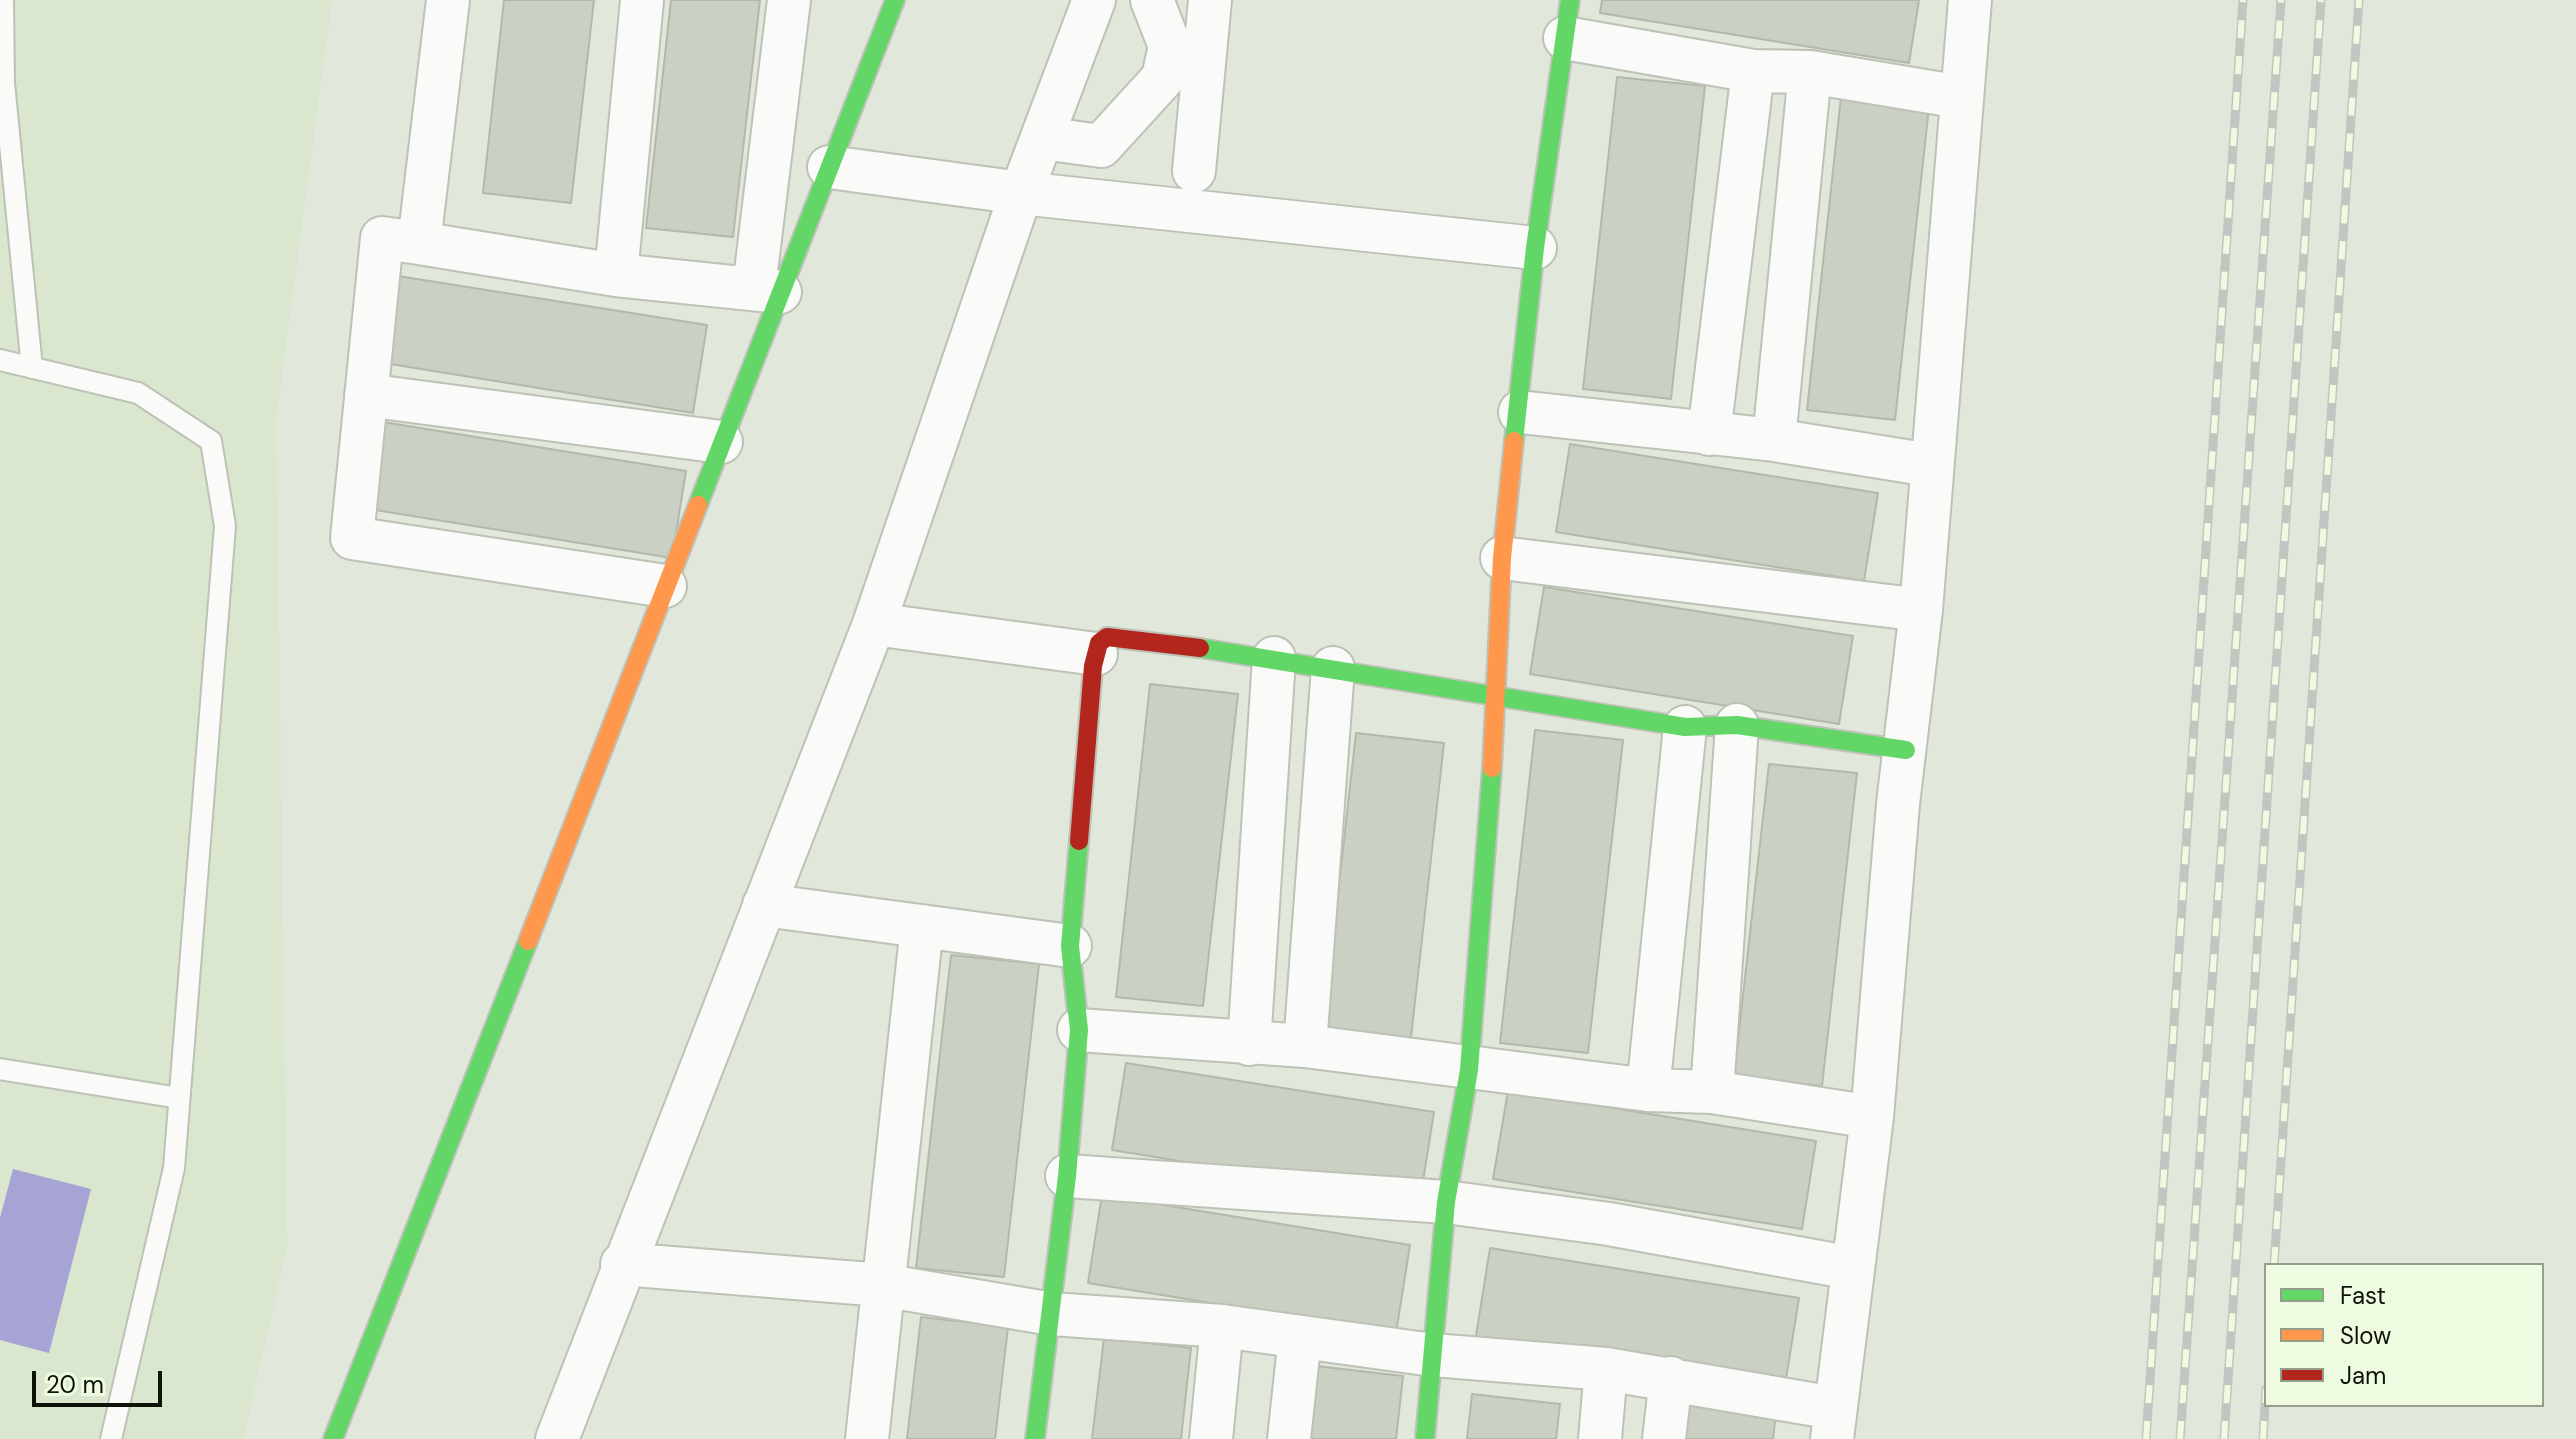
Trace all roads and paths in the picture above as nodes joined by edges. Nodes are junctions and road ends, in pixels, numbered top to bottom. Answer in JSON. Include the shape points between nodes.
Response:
{"nodes":[{"id":1,"x":3,"y":0,"type":"edge"},
{"id":2,"x":448,"y":0,"type":"edge"},
{"id":3,"x":642,"y":0,"type":"edge"},
{"id":4,"x":789,"y":0,"type":"edge"},
{"id":5,"x":895,"y":0,"type":"edge"},
{"id":6,"x":1094,"y":0,"type":"edge"},
{"id":7,"x":1152,"y":0,"type":"edge"},
{"id":8,"x":1210,"y":0,"type":"edge"},
{"id":9,"x":1970,"y":0,"type":"edge"},
{"id":10,"x":1567,"y":19,"type":"edge"},
{"id":11,"x":1753,"y":71,"type":"junction"},
{"id":12,"x":1810,"y":72,"type":"junction"},
{"id":13,"x":2,"y":83,"type":"edge"},
{"id":14,"x":1961,"y":97,"type":"junction"},
{"id":15,"x":1042,"y":138,"type":"junction"},
{"id":16,"x":829,"y":167,"type":"junction"},
{"id":17,"x":1194,"y":171,"type":"dead end"},
{"id":18,"x":1021,"y":193,"type":"junction"},
{"id":19,"x":419,"y":243,"type":"junction"},
{"id":20,"x":1535,"y":248,"type":"junction"},
{"id":21,"x":616,"y":275,"type":"junction"},
{"id":22,"x":767,"y":290,"type":"junction"},
{"id":23,"x":0,"y":360,"type":"edge"},
{"id":24,"x":32,"y":368,"type":"junction"},
{"id":25,"x":366,"y":395,"type":"junction"},
{"id":26,"x":1520,"y":412,"type":"junction"},
{"id":27,"x":1709,"y":434,"type":"junction"},
{"id":28,"x":1774,"y":440,"type":"junction"},
{"id":29,"x":721,"y":442,"type":"junction"},
{"id":30,"x":1930,"y":465,"type":"junction"},
{"id":31,"x":1502,"y":558,"type":"junction"},
{"id":32,"x":665,"y":586,"type":"junction"},
{"id":33,"x":1921,"y":610,"type":"junction"},
{"id":34,"x":874,"y":624,"type":"junction"},
{"id":35,"x":1096,"y":654,"type":"junction"},
{"id":36,"x":1274,"y":658,"type":"junction"},
{"id":37,"x":1333,"y":668,"type":"junction"},
{"id":38,"x":1497,"y":698,"type":"junction"},
{"id":39,"x":1737,"y":725,"type":"junction"},
{"id":40,"x":1685,"y":727,"type":"junction"},
{"id":41,"x":1906,"y":750,"type":"junction"},
{"id":42,"x":764,"y":905,"type":"junction"},
{"id":43,"x":922,"y":926,"type":"junction"},
{"id":44,"x":1070,"y":946,"type":"junction"},
{"id":45,"x":1079,"y":1030,"type":"junction"},
{"id":46,"x":1249,"y":1044,"type":"junction"},
{"id":47,"x":1305,"y":1046,"type":"junction"},
{"id":48,"x":0,"y":1069,"type":"edge"},
{"id":49,"x":1469,"y":1070,"type":"junction"},
{"id":50,"x":1648,"y":1090,"type":"junction"},
{"id":51,"x":1712,"y":1092,"type":"junction"},
{"id":52,"x":179,"y":1098,"type":"junction"},
{"id":53,"x":1872,"y":1117,"type":"junction"},
{"id":54,"x":1067,"y":1176,"type":"junction"},
{"id":55,"x":1446,"y":1202,"type":"junction"},
{"id":56,"x":622,"y":1264,"type":"junction"},
{"id":57,"x":1852,"y":1268,"type":"junction"},
{"id":58,"x":882,"y":1285,"type":"junction"},
{"id":59,"x":1052,"y":1314,"type":"junction"},
{"id":60,"x":1222,"y":1326,"type":"junction"},
{"id":61,"x":1300,"y":1337,"type":"junction"},
{"id":62,"x":1433,"y":1355,"type":"junction"},
{"id":63,"x":1606,"y":1369,"type":"junction"},
{"id":64,"x":1671,"y":1378,"type":"junction"},
{"id":65,"x":1833,"y":1424,"type":"edge"},
{"id":66,"x":111,"y":1439,"type":"edge"},
{"id":67,"x":333,"y":1439,"type":"edge"},
{"id":68,"x":557,"y":1439,"type":"edge"},
{"id":69,"x":867,"y":1439,"type":"edge"},
{"id":70,"x":1035,"y":1439,"type":"edge"},
{"id":71,"x":1211,"y":1439,"type":"edge"},
{"id":72,"x":1289,"y":1439,"type":"edge"},
{"id":73,"x":1425,"y":1439,"type":"edge"},
{"id":74,"x":1600,"y":1439,"type":"edge"},
{"id":75,"x":1664,"y":1439,"type":"edge"}],
"edges":[{"from":1,"to":13,"type":"lane"},
{"from":2,"to":19,"type":"street"},
{"from":3,"to":21,"type":"street"},
{"from":4,"to":22,"type":"street"},
{"from":5,"to":16,"type":"street"},
{"from":6,"to":15,"type":"street"},
{"from":7,"to":15,"type":"street","via":[[1170,46],[1163,78],[1101,146]]},
{"from":8,"to":17,"type":"street"},
{"from":9,"to":14,"type":"street"},
{"from":10,"to":11,"type":"street"},
{"from":10,"to":20,"type":"street"},
{"from":11,"to":12,"type":"street"},
{"from":11,"to":27,"type":"street"},
{"from":12,"to":14,"type":"street"},
{"from":12,"to":28,"type":"street"},
{"from":13,"to":24,"type":"lane"},
{"from":14,"to":30,"type":"street"},
{"from":15,"to":18,"type":"street"},
{"from":16,"to":18,"type":"street"},
{"from":16,"to":22,"type":"street"},
{"from":18,"to":20,"type":"street"},
{"from":18,"to":34,"type":"street"},
{"from":19,"to":21,"type":"street"},
{"from":19,"to":25,"type":"street","via":[[382,238]]},
{"from":20,"to":26,"type":"street"},
{"from":21,"to":22,"type":"street"},
{"from":22,"to":29,"type":"street"},
{"from":23,"to":24,"type":"lane"},
{"from":24,"to":52,"type":"lane","via":[[138,393],[211,441],[225,526]]},
{"from":25,"to":29,"type":"street"},
{"from":25,"to":32,"type":"street","via":[[352,538]]},
{"from":26,"to":27,"type":"street"},
{"from":26,"to":31,"type":"street"},
{"from":27,"to":28,"type":"street"},
{"from":28,"to":30,"type":"street"},
{"from":29,"to":32,"type":"street"},
{"from":30,"to":33,"type":"street"},
{"from":31,"to":33,"type":"street"},
{"from":31,"to":38,"type":"street"},
{"from":32,"to":67,"type":"street"},
{"from":33,"to":41,"type":"street"},
{"from":34,"to":35,"type":"street"},
{"from":34,"to":42,"type":"street"},
{"from":35,"to":36,"type":"street","via":[[1107,637]]},
{"from":35,"to":44,"type":"street"},
{"from":36,"to":37,"type":"street"},
{"from":36,"to":46,"type":"street"},
{"from":37,"to":38,"type":"street"},
{"from":37,"to":47,"type":"street"},
{"from":38,"to":40,"type":"street"},
{"from":38,"to":49,"type":"street"},
{"from":39,"to":40,"type":"street"},
{"from":39,"to":41,"type":"street"},
{"from":39,"to":51,"type":"street"},
{"from":40,"to":50,"type":"street"},
{"from":41,"to":53,"type":"street"},
{"from":42,"to":43,"type":"street"},
{"from":42,"to":56,"type":"street"},
{"from":43,"to":44,"type":"street"},
{"from":43,"to":58,"type":"street"},
{"from":44,"to":45,"type":"street"},
{"from":45,"to":46,"type":"street"},
{"from":45,"to":54,"type":"street"},
{"from":46,"to":47,"type":"street"},
{"from":47,"to":49,"type":"street"},
{"from":48,"to":52,"type":"lane"},
{"from":49,"to":50,"type":"street"},
{"from":49,"to":55,"type":"street"},
{"from":50,"to":51,"type":"street"},
{"from":51,"to":53,"type":"street"},
{"from":52,"to":66,"type":"lane","via":[[174,1168]]},
{"from":53,"to":57,"type":"street"},
{"from":54,"to":55,"type":"street"},
{"from":54,"to":59,"type":"street"},
{"from":55,"to":57,"type":"street","via":[[1609,1224]]},
{"from":55,"to":62,"type":"street"},
{"from":56,"to":58,"type":"street"},
{"from":56,"to":68,"type":"street"},
{"from":57,"to":65,"type":"street"},
{"from":58,"to":59,"type":"street"},
{"from":58,"to":69,"type":"street"},
{"from":59,"to":60,"type":"street"},
{"from":59,"to":70,"type":"street"},
{"from":60,"to":61,"type":"street"},
{"from":60,"to":71,"type":"street"},
{"from":61,"to":62,"type":"street"},
{"from":61,"to":72,"type":"street"},
{"from":62,"to":63,"type":"street"},
{"from":62,"to":73,"type":"street"},
{"from":63,"to":64,"type":"street"},
{"from":63,"to":74,"type":"street"},
{"from":64,"to":65,"type":"street"},
{"from":64,"to":75,"type":"street"}]}
